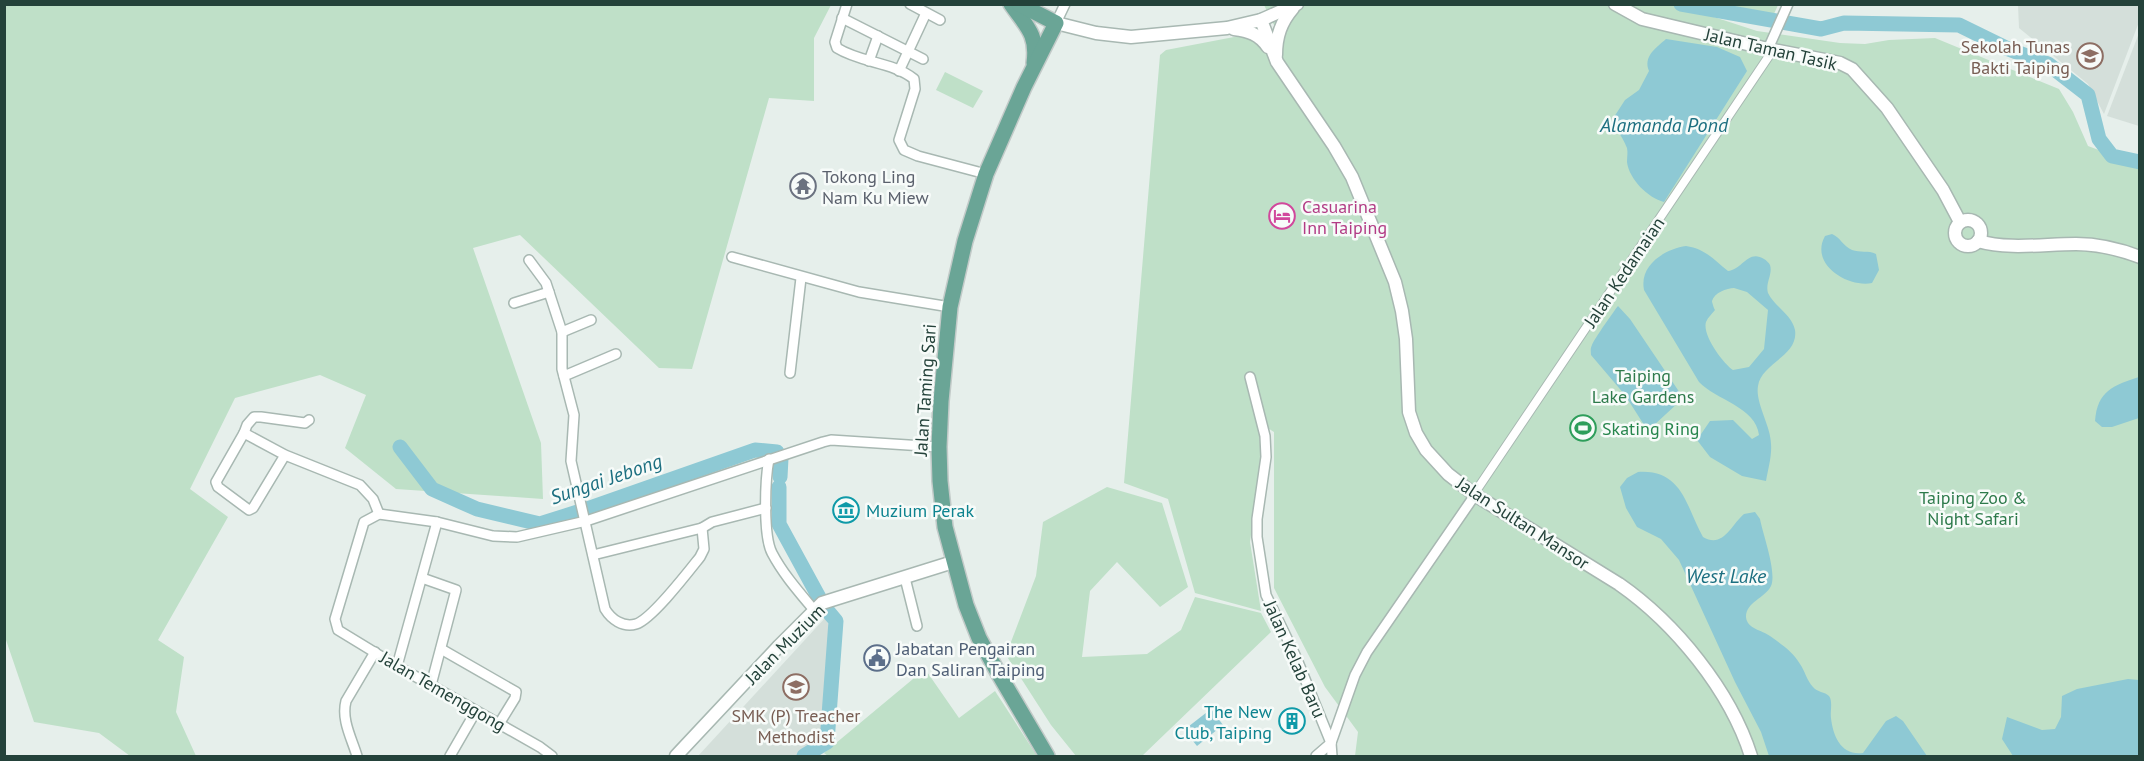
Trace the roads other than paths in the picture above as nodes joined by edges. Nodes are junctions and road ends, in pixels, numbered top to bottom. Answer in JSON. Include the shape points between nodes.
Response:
{"nodes":[{"id":1,"x":847,"y":4,"type":"edge"},
{"id":2,"x":910,"y":4,"type":"edge"},
{"id":3,"x":1011,"y":4,"type":"edge"},
{"id":4,"x":1019,"y":4,"type":"edge"},
{"id":5,"x":1065,"y":4,"type":"edge"},
{"id":6,"x":1615,"y":4,"type":"edge"},
{"id":7,"x":1296,"y":5,"type":"edge"},
{"id":8,"x":1787,"y":6,"type":"edge"},
{"id":9,"x":926,"y":13,"type":"junction"},
{"id":10,"x":842,"y":18,"type":"junction"},
{"id":11,"x":940,"y":20,"type":"dead end"},
{"id":12,"x":1261,"y":20,"type":"junction"},
{"id":13,"x":1056,"y":23,"type":"junction"},
{"id":14,"x":1227,"y":28,"type":"junction"},
{"id":15,"x":878,"y":36,"type":"junction"},
{"id":16,"x":1770,"y":50,"type":"junction"},
{"id":17,"x":908,"y":51,"type":"junction"},
{"id":18,"x":1275,"y":58,"type":"junction"},
{"id":19,"x":922,"y":59,"type":"dead end"},
{"id":20,"x":869,"y":61,"type":"junction"},
{"id":21,"x":1033,"y":69,"type":"junction"},
{"id":22,"x":899,"y":70,"type":"junction"},
{"id":23,"x":986,"y":174,"type":"junction"},
{"id":24,"x":1960,"y":222,"type":"junction"},
{"id":25,"x":1978,"y":241,"type":"junction"},
{"id":26,"x":2139,"y":256,"type":"edge"},
{"id":27,"x":732,"y":257,"type":"dead end"},
{"id":28,"x":530,"y":260,"type":"dead end"},
{"id":29,"x":801,"y":278,"type":"junction"},
{"id":30,"x":549,"y":292,"type":"junction"},
{"id":31,"x":514,"y":303,"type":"dead end"},
{"id":32,"x":950,"y":307,"type":"junction"},
{"id":33,"x":591,"y":320,"type":"dead end"},
{"id":34,"x":562,"y":332,"type":"junction"},
{"id":35,"x":616,"y":354,"type":"dead end"},
{"id":36,"x":790,"y":373,"type":"dead end"},
{"id":37,"x":564,"y":376,"type":"junction"},
{"id":38,"x":1250,"y":377,"type":"dead end"},
{"id":39,"x":309,"y":420,"type":"dead end"},
{"id":40,"x":244,"y":433,"type":"junction"},
{"id":41,"x":939,"y":447,"type":"junction"},
{"id":42,"x":285,"y":454,"type":"junction"},
{"id":43,"x":769,"y":459,"type":"junction"},
{"id":44,"x":1474,"y":494,"type":"junction"},
{"id":45,"x":766,"y":508,"type":"junction"},
{"id":46,"x":375,"y":515,"type":"junction"},
{"id":47,"x":585,"y":521,"type":"junction"},
{"id":48,"x":437,"y":522,"type":"junction"},
{"id":49,"x":702,"y":528,"type":"junction"},
{"id":50,"x":593,"y":555,"type":"junction"},
{"id":51,"x":953,"y":562,"type":"junction"},
{"id":52,"x":422,"y":578,"type":"junction"},
{"id":53,"x":905,"y":578,"type":"junction"},
{"id":54,"x":814,"y":610,"type":"junction"},
{"id":55,"x":917,"y":626,"type":"dead end"},
{"id":56,"x":441,"y":649,"type":"junction"},
{"id":57,"x":375,"y":652,"type":"junction"},
{"id":58,"x":397,"y":666,"type":"junction"},
{"id":59,"x":431,"y":685,"type":"junction"},
{"id":60,"x":476,"y":711,"type":"junction"},
{"id":61,"x":499,"y":724,"type":"junction"},
{"id":62,"x":1331,"y":743,"type":"junction"},
{"id":63,"x":357,"y":756,"type":"edge"},
{"id":64,"x":450,"y":756,"type":"edge"},
{"id":65,"x":551,"y":756,"type":"edge"},
{"id":66,"x":676,"y":756,"type":"edge"},
{"id":67,"x":1047,"y":756,"type":"edge"},
{"id":68,"x":1316,"y":756,"type":"edge"},
{"id":69,"x":1332,"y":756,"type":"edge"},
{"id":70,"x":1750,"y":756,"type":"edge"}],
"edges":[{"from":1,"to":10,"type":"street"},
{"from":2,"to":9,"type":"street"},
{"from":3,"to":21,"type":"main road","via":[[1036,48]]},
{"from":4,"to":13,"type":"main road"},
{"from":5,"to":13,"type":"street"},
{"from":6,"to":16,"type":"street","name":"Jalan Taman Tasik","via":[[1642,19]]},
{"from":7,"to":12,"type":"street"},
{"from":7,"to":18,"type":"street","via":[[1279,29]]},
{"from":8,"to":16,"type":"street"},
{"from":9,"to":11,"type":"street"},
{"from":9,"to":17,"type":"street"},
{"from":10,"to":15,"type":"street"},
{"from":10,"to":20,"type":"street","via":[[837,48]]},
{"from":12,"to":14,"type":"street"},
{"from":12,"to":18,"type":"street"},
{"from":13,"to":14,"type":"street","via":[[1131,37]]},
{"from":13,"to":21,"type":"main road","name":"Jalan Taming Sari"},
{"from":14,"to":18,"type":"street","via":[[1253,32]]},
{"from":15,"to":17,"type":"street"},
{"from":15,"to":20,"type":"street"},
{"from":16,"to":24,"type":"street","name":"Jalan Taman Tasik","via":[[1840,63],[1852,69],[1887,108]]},
{"from":16,"to":44,"type":"street","name":"Jalan Kedamaian"},
{"from":17,"to":19,"type":"street"},
{"from":17,"to":22,"type":"street"},
{"from":18,"to":44,"type":"street","name":"Jalan Sultan Mansor","via":[[1352,177],[1395,282],[1406,339],[1409,412],[1416,433],[1440,465]]},
{"from":20,"to":22,"type":"street"},
{"from":21,"to":23,"type":"main road","name":"Jalan Taming Sari"},
{"from":22,"to":23,"type":"street","via":[[914,79],[915,88],[899,140],[904,150]]},
{"from":23,"to":32,"type":"main road","name":"Jalan Taming Sari"},
{"from":24,"to":25,"type":"street","name":"Jalan Taman Tasik","via":[[1976,222],[1980,229]]},
{"from":24,"to":25,"type":"street","name":"Jalan Taman Tasik","via":[[1955,229],[1958,241],[1968,246]]},
{"from":25,"to":26,"type":"street","name":"Jalan Taman Tasik","via":[[1992,245],[2099,245]]},
{"from":27,"to":29,"type":"street"},
{"from":28,"to":30,"type":"street"},
{"from":29,"to":32,"type":"street"},
{"from":29,"to":36,"type":"street"},
{"from":30,"to":31,"type":"street"},
{"from":30,"to":34,"type":"street"},
{"from":32,"to":41,"type":"main road","name":"Jalan Taming Sari"},
{"from":33,"to":34,"type":"street"},
{"from":34,"to":37,"type":"street"},
{"from":35,"to":37,"type":"street"},
{"from":37,"to":47,"type":"street","via":[[574,415],[571,461]]},
{"from":38,"to":62,"type":"street","name":"Jalan Kelab Baru","via":[[1265,436],[1257,537],[1266,595]]},
{"from":39,"to":40,"type":"street","via":[[305,423],[254,417]]},
{"from":40,"to":42,"type":"street"},
{"from":40,"to":42,"type":"street","via":[[216,482],[249,510],[257,504]]},
{"from":41,"to":43,"type":"street","via":[[831,440]]},
{"from":41,"to":51,"type":"main road","name":"Jalan Taming Sari","via":[[942,506]]},
{"from":42,"to":46,"type":"street","via":[[360,485],[373,499]]},
{"from":43,"to":45,"type":"street"},
{"from":43,"to":47,"type":"street"},
{"from":44,"to":62,"type":"street","name":"Jalan Kedamaian","via":[[1367,652],[1354,675]]},
{"from":44,"to":70,"type":"street","name":"Jalan Sultan Mansor","via":[[1619,584],[1671,627],[1720,693]]},
{"from":45,"to":49,"type":"street"},
{"from":45,"to":54,"type":"street","via":[[770,551]]},
{"from":46,"to":48,"type":"street"},
{"from":46,"to":57,"type":"street","name":"Jalan Temenggong","via":[[364,522],[335,620],[338,630]]},
{"from":47,"to":48,"type":"street","via":[[517,537],[493,536]]},
{"from":47,"to":50,"type":"street"},
{"from":48,"to":52,"type":"street"},
{"from":49,"to":50,"type":"street"},
{"from":49,"to":50,"type":"street","via":[[705,540],[700,557],[636,624],[618,622],[608,615]]},
{"from":51,"to":53,"type":"street","name":"Jalan Muzium"},
{"from":51,"to":67,"type":"main road","name":"Jalan Taming Sari","via":[[980,638]]},
{"from":52,"to":56,"type":"street","via":[[456,590]]},
{"from":52,"to":58,"type":"street"},
{"from":53,"to":54,"type":"street","name":"Jalan Muzium","via":[[829,600]]},
{"from":53,"to":55,"type":"street"},
{"from":54,"to":66,"type":"street","name":"Jalan Muzium"},
{"from":56,"to":59,"type":"street"},
{"from":56,"to":61,"type":"street","via":[[516,692]]},
{"from":57,"to":58,"type":"street","name":"Jalan Temenggong"},
{"from":57,"to":63,"type":"street","via":[[344,709]]},
{"from":58,"to":59,"type":"street","name":"Jalan Temenggong"},
{"from":59,"to":60,"type":"street","name":"Jalan Temenggong"},
{"from":60,"to":61,"type":"street","name":"Jalan Temenggong"},
{"from":60,"to":64,"type":"street"},
{"from":61,"to":65,"type":"street","name":"Jalan Temenggong"},
{"from":62,"to":68,"type":"street"},
{"from":62,"to":69,"type":"street"}]}
